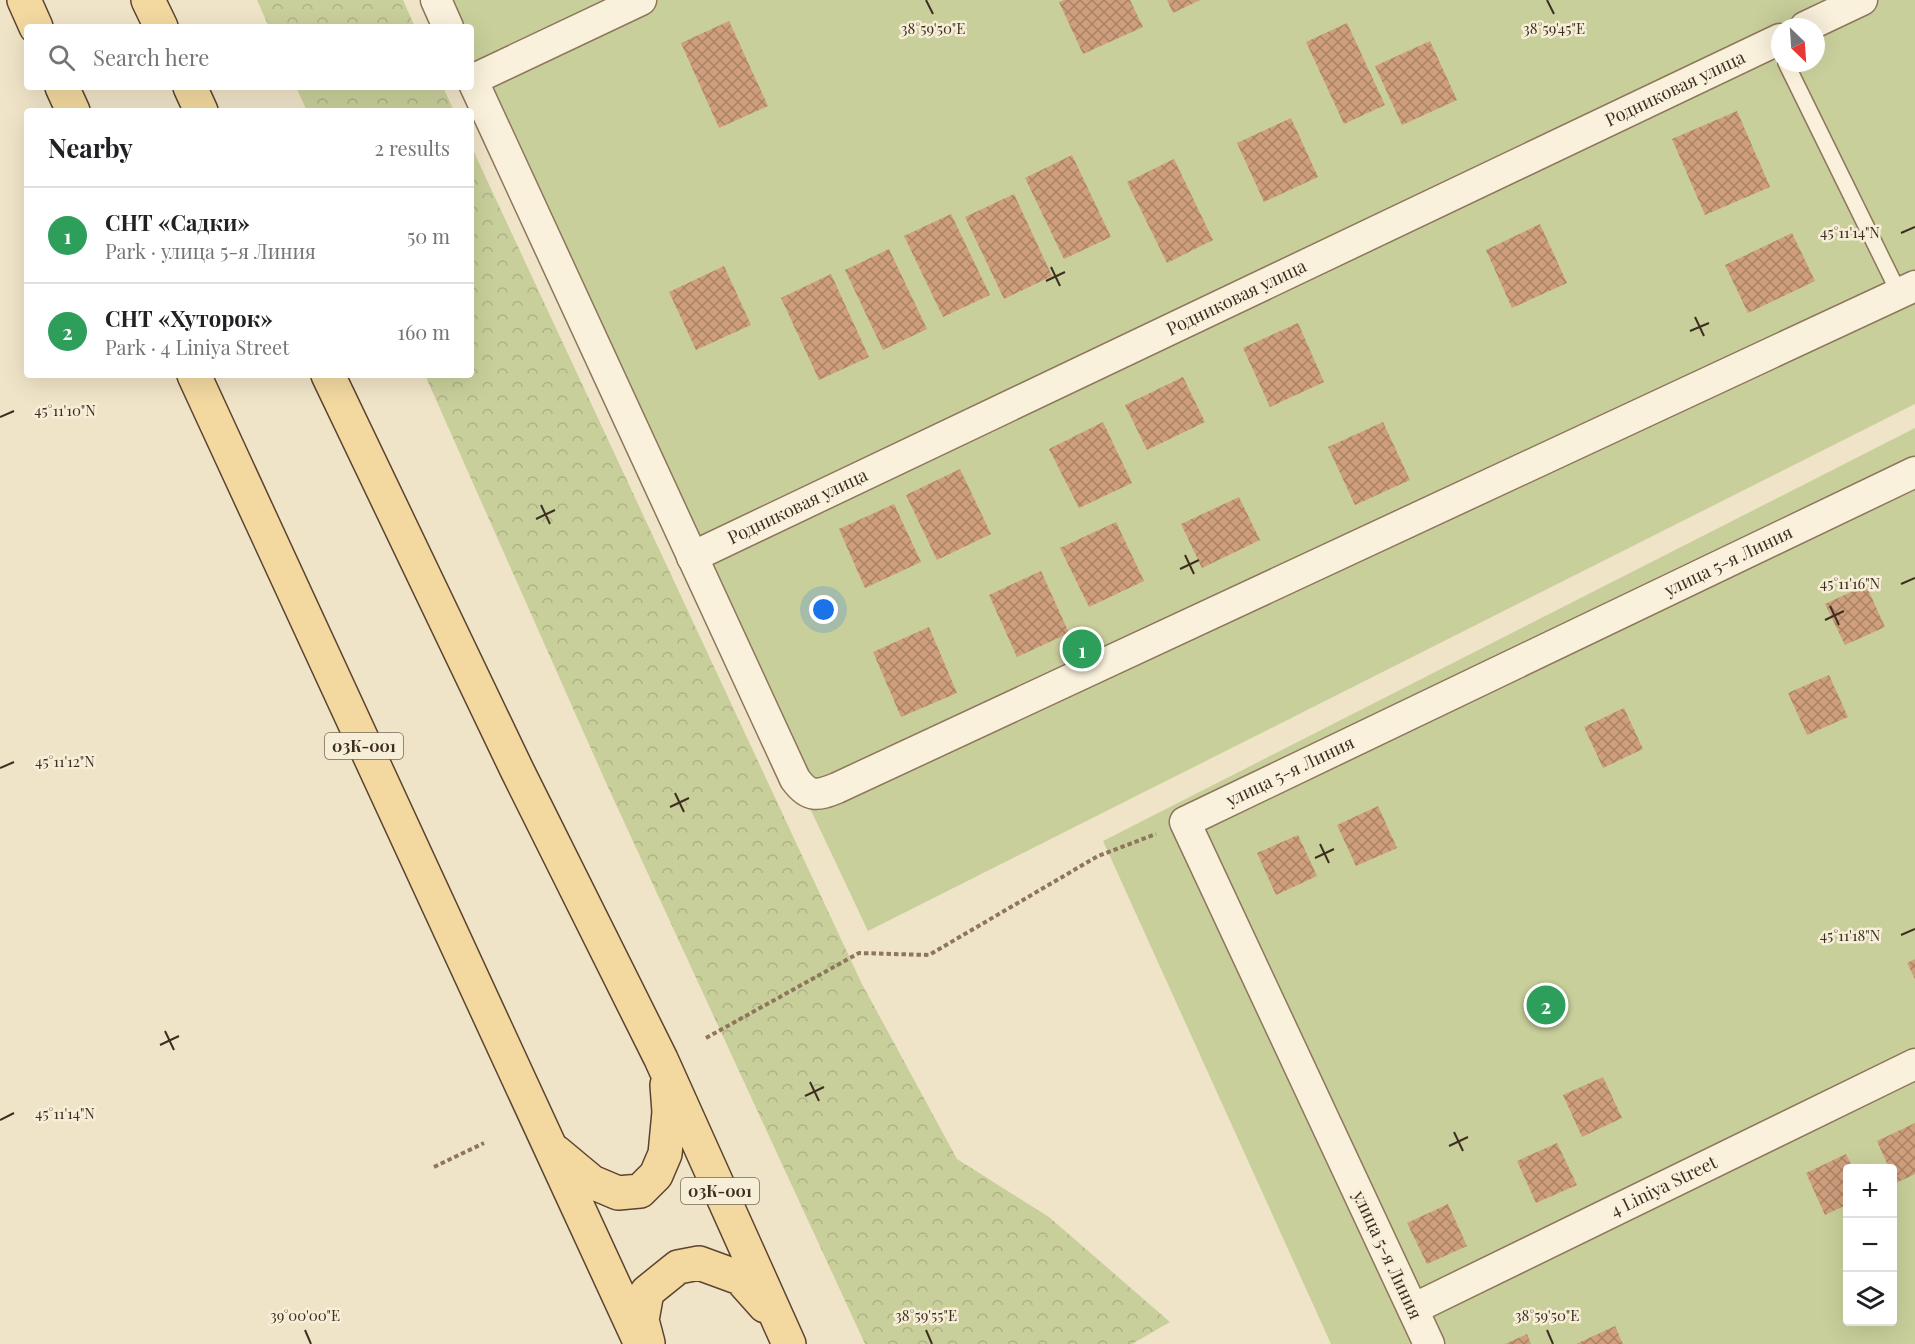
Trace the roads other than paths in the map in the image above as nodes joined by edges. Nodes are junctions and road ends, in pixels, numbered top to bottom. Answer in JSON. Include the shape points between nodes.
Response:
{"nodes":[{"id":1,"x":24,"y":0,"type":"edge"},
{"id":2,"x":148,"y":0,"type":"edge"},
{"id":3,"x":436,"y":0,"type":"edge"},
{"id":4,"x":641,"y":0,"type":"edge"},
{"id":5,"x":1862,"y":0,"type":"edge"},
{"id":6,"x":1824,"y":18,"type":"edge"},
{"id":7,"x":35,"y":24,"type":"edge"},
{"id":8,"x":160,"y":24,"type":"edge"},
{"id":9,"x":447,"y":24,"type":"edge"},
{"id":10,"x":1771,"y":53,"type":"edge"},
{"id":11,"x":1792,"y":72,"type":"edge"},
{"id":12,"x":474,"y":77,"type":"edge"},
{"id":13,"x":474,"y":82,"type":"edge"},
{"id":14,"x":64,"y":90,"type":"edge"},
{"id":15,"x":191,"y":90,"type":"edge"},
{"id":16,"x":72,"y":108,"type":"edge"},
{"id":17,"x":200,"y":108,"type":"edge"},
{"id":18,"x":1907,"y":290,"type":"edge"},
{"id":19,"x":195,"y":378,"type":"edge"},
{"id":20,"x":329,"y":378,"type":"edge"},
{"id":21,"x":1915,"y":472,"type":"edge"},
{"id":22,"x":692,"y":557,"type":"junction"},
{"id":23,"x":660,"y":1059,"type":"junction"},
{"id":24,"x":1915,"y":1064,"type":"edge"},
{"id":25,"x":535,"y":1118,"type":"junction"},
{"id":26,"x":1413,"y":1309,"type":"junction"},
{"id":27,"x":784,"y":1334,"type":"edge"},
{"id":28,"x":641,"y":1344,"type":"edge"},
{"id":29,"x":648,"y":1344,"type":"edge"},
{"id":30,"x":1429,"y":1344,"type":"edge"}],
"edges":[{"from":1,"to":7,"type":"main road"},
{"from":2,"to":8,"type":"main road"},
{"from":3,"to":9,"type":"street"},
{"from":4,"to":12,"type":"street"},
{"from":5,"to":6,"type":"street"},
{"from":10,"to":22,"type":"street","name":"Родниковая улица"},
{"from":11,"to":18,"type":"lane"},
{"from":13,"to":22,"type":"street"},
{"from":14,"to":16,"type":"main road"},
{"from":15,"to":17,"type":"main road"},
{"from":18,"to":22,"type":"street","via":[[822,794],[803,790],[795,779]]},
{"from":19,"to":25,"type":"main road","number":"03К-001"},
{"from":20,"to":23,"type":"main road","number":"03К-001"},
{"from":21,"to":26,"type":"street","name":"улица 5-я Линия","via":[[1185,822]]},
{"from":23,"to":25,"type":"main road","number":"03К-001","via":[[669,1091],[665,1154],[656,1175],[640,1191],[618,1194],[592,1182],[549,1145]]},
{"from":23,"to":27,"type":"main road","number":"03К-001"},
{"from":24,"to":26,"type":"street","name":"4 Liniya Street"},
{"from":25,"to":28,"type":"main road","number":"03К-001"},
{"from":26,"to":30,"type":"street","name":"улица 5-я Линия"},
{"from":27,"to":29,"type":"main road","number":"03К-001","via":[[740,1278],[699,1263],[678,1267],[647,1292],[642,1320]]}]}
